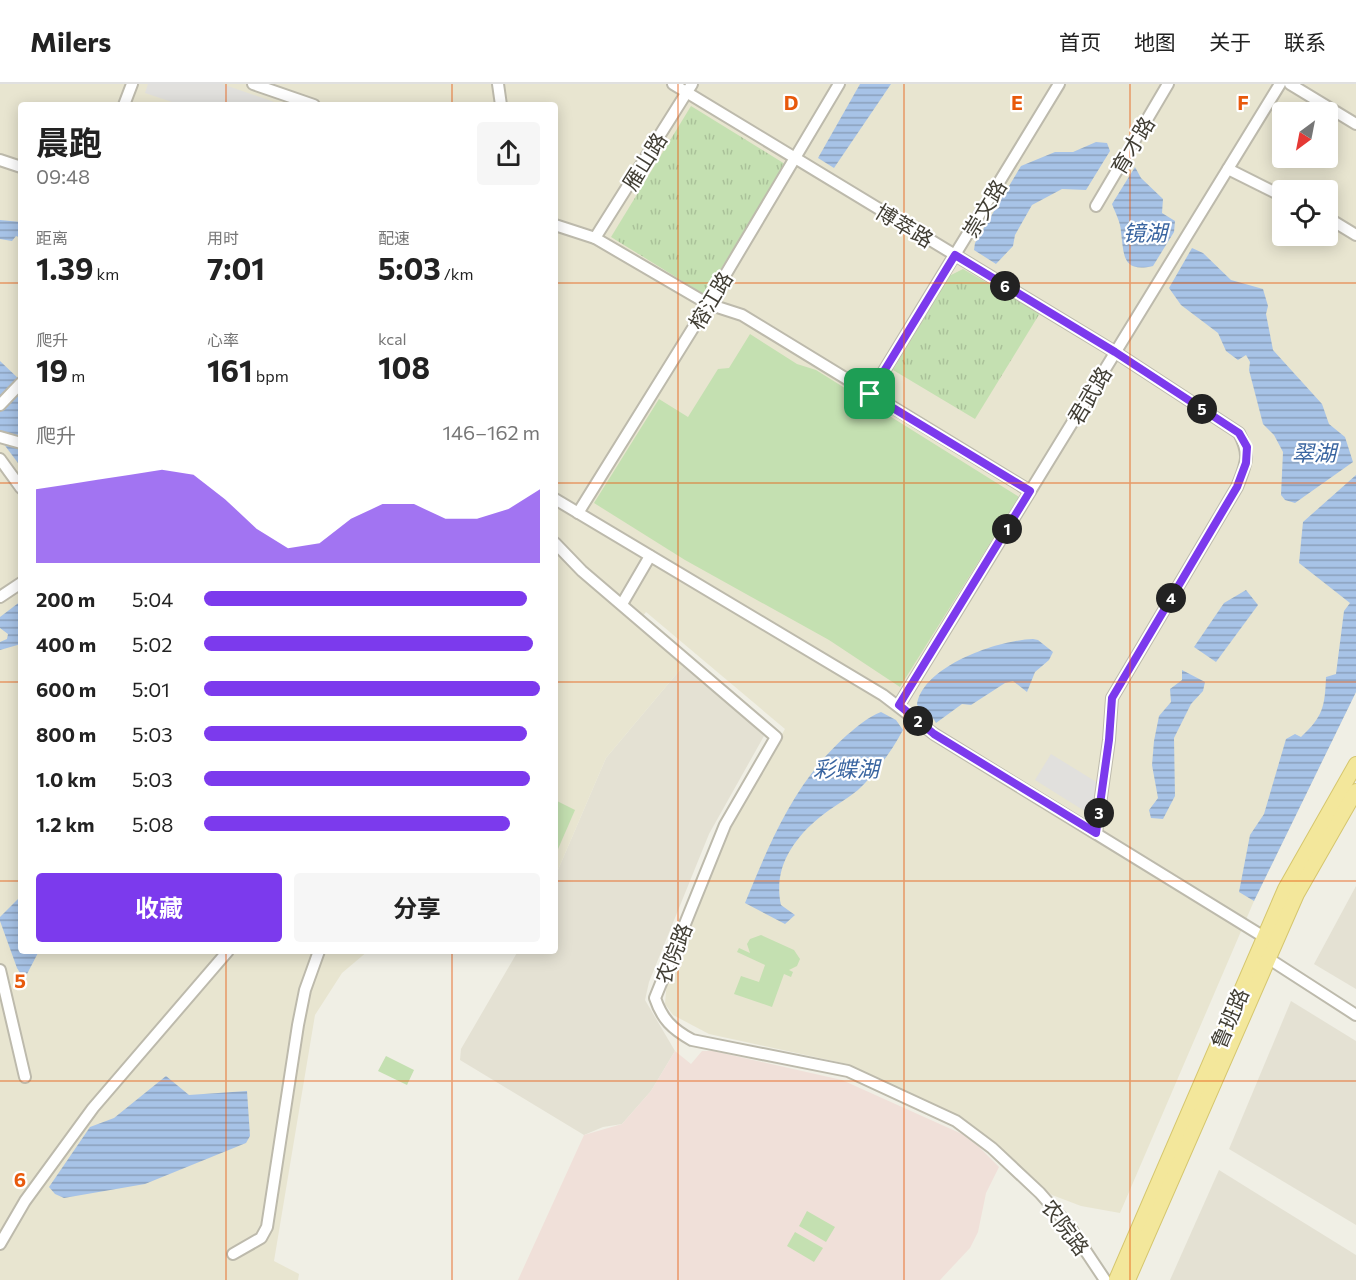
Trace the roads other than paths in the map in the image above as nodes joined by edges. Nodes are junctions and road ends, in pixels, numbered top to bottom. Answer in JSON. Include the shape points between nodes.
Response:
{"nodes":[{"id":1,"x":132,"y":84,"type":"edge"},
{"id":2,"x":253,"y":84,"type":"edge"},
{"id":3,"x":498,"y":84,"type":"edge"},
{"id":4,"x":673,"y":84,"type":"edge"},
{"id":5,"x":839,"y":84,"type":"edge"},
{"id":6,"x":1059,"y":84,"type":"edge"},
{"id":7,"x":1168,"y":84,"type":"edge"},
{"id":8,"x":1280,"y":84,"type":"edge"},
{"id":9,"x":1290,"y":84,"type":"edge"},
{"id":10,"x":689,"y":88,"type":"edge"},
{"id":11,"x":125,"y":102,"type":"edge"},
{"id":12,"x":298,"y":102,"type":"edge"},
{"id":13,"x":501,"y":102,"type":"edge"},
{"id":14,"x":1356,"y":124,"type":"edge"},
{"id":15,"x":795,"y":159,"type":"junction"},
{"id":16,"x":0,"y":160,"type":"edge"},
{"id":17,"x":18,"y":166,"type":"edge"},
{"id":18,"x":1228,"y":169,"type":"junction"},
{"id":19,"x":1272,"y":191,"type":"edge"},
{"id":20,"x":1096,"y":206,"type":"dead end"},
{"id":21,"x":1338,"y":224,"type":"edge"},
{"id":22,"x":558,"y":226,"type":"edge"},
{"id":23,"x":1356,"y":235,"type":"edge"},
{"id":24,"x":595,"y":238,"type":"junction"},
{"id":25,"x":955,"y":255,"type":"junction"},
{"id":26,"x":708,"y":304,"type":"junction"},
{"id":27,"x":1115,"y":352,"type":"junction"},
{"id":28,"x":18,"y":386,"type":"edge"},
{"id":29,"x":870,"y":394,"type":"junction"},
{"id":30,"x":0,"y":405,"type":"edge"},
{"id":31,"x":0,"y":436,"type":"edge"},
{"id":32,"x":18,"y":442,"type":"edge"},
{"id":33,"x":0,"y":459,"type":"edge"},
{"id":34,"x":18,"y":484,"type":"edge"},
{"id":35,"x":1030,"y":491,"type":"junction"},
{"id":36,"x":558,"y":501,"type":"edge"},
{"id":37,"x":578,"y":513,"type":"junction"},
{"id":38,"x":558,"y":546,"type":"edge"},
{"id":39,"x":650,"y":556,"type":"junction"},
{"id":40,"x":18,"y":585,"type":"edge"},
{"id":41,"x":0,"y":597,"type":"edge"},
{"id":42,"x":622,"y":604,"type":"junction"},
{"id":43,"x":899,"y":705,"type":"junction"},
{"id":44,"x":1356,"y":764,"type":"edge"},
{"id":45,"x":1356,"y":791,"type":"edge"},
{"id":46,"x":1096,"y":833,"type":"junction"},
{"id":47,"x":1264,"y":937,"type":"junction"},
{"id":48,"x":225,"y":954,"type":"edge"},
{"id":49,"x":318,"y":954,"type":"edge"},
{"id":50,"x":1263,"y":955,"type":"junction"},
{"id":51,"x":0,"y":970,"type":"edge"},
{"id":52,"x":1356,"y":1015,"type":"edge"},
{"id":53,"x":25,"y":1077,"type":"dead end"},
{"id":54,"x":0,"y":1244,"type":"edge"},
{"id":55,"x":233,"y":1254,"type":"dead end"},
{"id":56,"x":1105,"y":1280,"type":"edge"},
{"id":57,"x":1116,"y":1280,"type":"edge"},
{"id":58,"x":1128,"y":1280,"type":"edge"}],
"edges":[{"from":1,"to":11,"type":"street"},
{"from":2,"to":12,"type":"street"},
{"from":3,"to":13,"type":"street"},
{"from":4,"to":10,"type":"street","name":"博萃路"},
{"from":5,"to":15,"type":"street","name":"榕江路"},
{"from":6,"to":25,"type":"street","name":"崇文路"},
{"from":7,"to":20,"type":"street","name":"育才路"},
{"from":8,"to":18,"type":"street","name":"君武路"},
{"from":9,"to":14,"type":"street"},
{"from":10,"to":15,"type":"street","name":"博萃路"},
{"from":10,"to":24,"type":"street","name":"雁山路"},
{"from":15,"to":25,"type":"street","name":"博萃路"},
{"from":15,"to":26,"type":"street","name":"榕江路"},
{"from":16,"to":17,"type":"street"},
{"from":18,"to":19,"type":"street"},
{"from":18,"to":27,"type":"street","name":"君武路"},
{"from":21,"to":23,"type":"street"},
{"from":22,"to":24,"type":"street"},
{"from":24,"to":26,"type":"street"},
{"from":25,"to":27,"type":"street","name":"博萃路"},
{"from":25,"to":29,"type":"street","name":"崇文路"},
{"from":26,"to":29,"type":"street","via":[[742,315]]},
{"from":26,"to":37,"type":"street","name":"榕江路"},
{"from":27,"to":35,"type":"street","name":"君武路"},
{"from":27,"to":46,"type":"street","name":"博萃路","via":[[1239,433],[1247,447],[1237,487],[1112,698]]},
{"from":28,"to":30,"type":"street"},
{"from":29,"to":35,"type":"street"},
{"from":31,"to":32,"type":"street"},
{"from":33,"to":34,"type":"street"},
{"from":35,"to":43,"type":"street","name":"君武路"},
{"from":36,"to":37,"type":"street"},
{"from":37,"to":39,"type":"street"},
{"from":38,"to":42,"type":"street","name":"农院路"},
{"from":39,"to":42,"type":"street"},
{"from":39,"to":43,"type":"street"},
{"from":40,"to":41,"type":"street"},
{"from":42,"to":56,"type":"street","name":"农院路","via":[[776,737],[724,825],[655,998],[661,1015],[675,1031],[692,1040],[848,1071],[956,1121],[1040,1193],[1069,1226]]},
{"from":43,"to":46,"type":"street","via":[[934,734]]},
{"from":44,"to":47,"type":"main road","name":"鲁班路","via":[[1290,879]]},
{"from":45,"to":50,"type":"main road","name":"鲁班路"},
{"from":46,"to":47,"type":"street"},
{"from":47,"to":50,"type":"main road","name":"鲁班路"},
{"from":48,"to":54,"type":"street","via":[[93,1108],[25,1201]]},
{"from":49,"to":55,"type":"street","via":[[298,1025],[267,1227],[261,1238]]},
{"from":50,"to":52,"type":"street"},
{"from":50,"to":57,"type":"main road","name":"鲁班路"},
{"from":50,"to":58,"type":"main road","name":"鲁班路"},
{"from":51,"to":53,"type":"street"}]}
